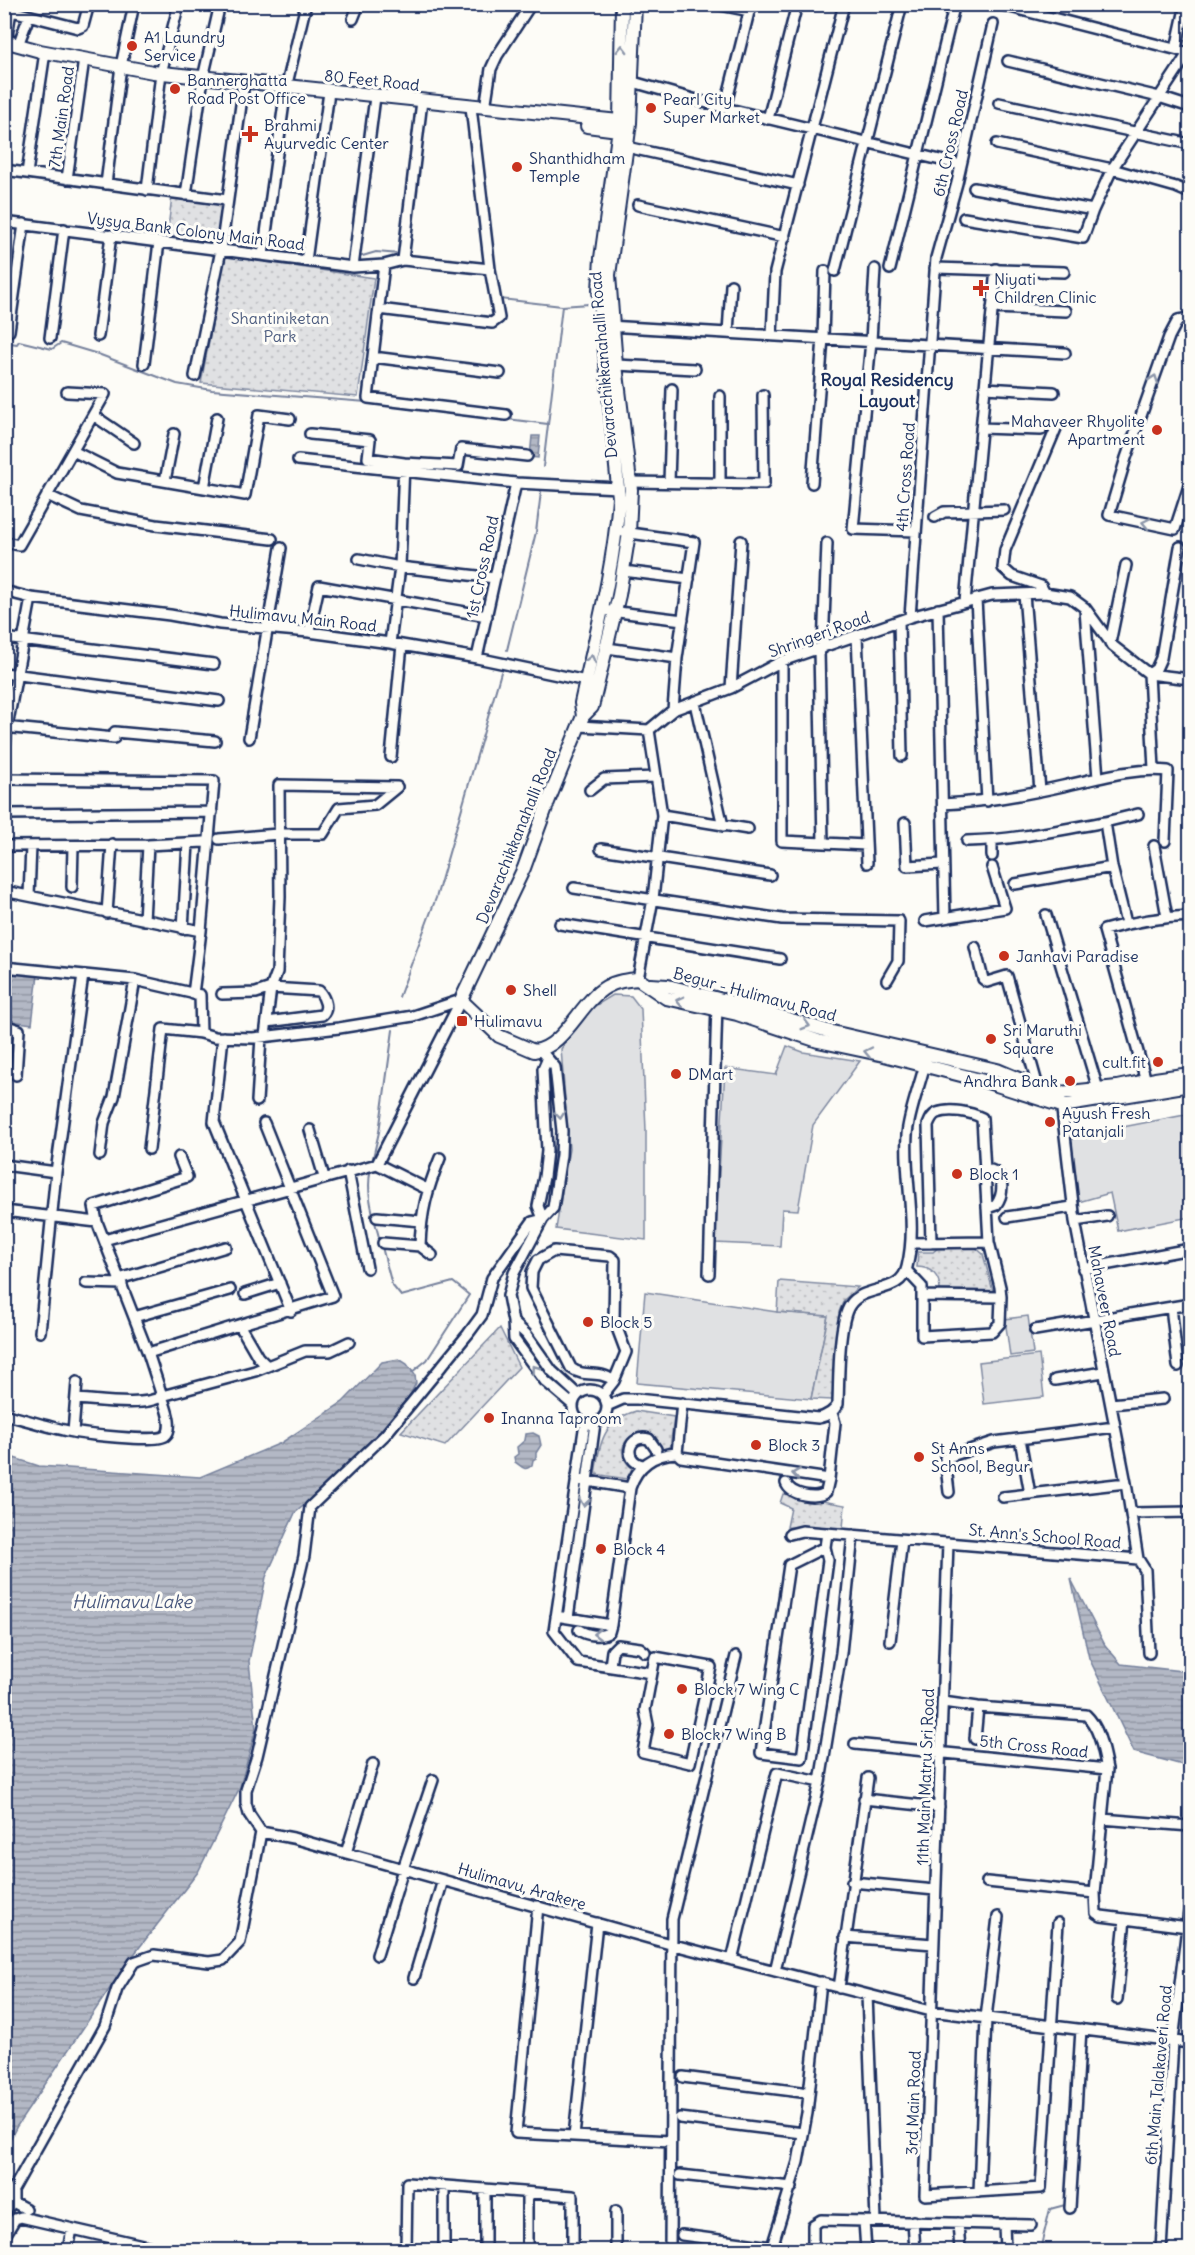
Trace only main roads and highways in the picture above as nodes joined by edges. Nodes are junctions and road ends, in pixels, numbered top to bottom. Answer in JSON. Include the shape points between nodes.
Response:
{"nodes":[{"id":1,"x":622,"y":4,"type":"edge"},
{"id":2,"x":635,"y":4,"type":"edge"},
{"id":3,"x":8,"y":45,"type":"edge"},
{"id":4,"x":627,"y":80,"type":"junction"},
{"id":5,"x":624,"y":126,"type":"junction"},
{"id":6,"x":608,"y":326,"type":"junction"},
{"id":7,"x":622,"y":532,"type":"junction"},
{"id":8,"x":591,"y":682,"type":"junction"},
{"id":9,"x":543,"y":1055,"type":"joint"},
{"id":10,"x":926,"y":1059,"type":"junction"},
{"id":11,"x":1191,"y":1074,"type":"edge"},
{"id":12,"x":1191,"y":1085,"type":"edge"},
{"id":13,"x":1061,"y":1100,"type":"junction"}],
"edges":[{"from":4,"to":1,"type":"main road","name":"Devarachikkanahalli Road","one_way":true},
{"from":2,"to":4,"type":"main road","name":"Devarachikkanahalli Road"},
{"from":3,"to":5,"type":"main road","name":"80 Feet Road","via":[[161,73],[562,115],[569,123]]},
{"from":4,"to":5,"type":"main road","name":"Devarachikkanahalli Road"},
{"from":5,"to":6,"type":"main road","name":"Devarachikkanahalli Road","via":[[612,222]]},
{"from":6,"to":7,"type":"main road","name":"Devarachikkanahalli Road"},
{"from":6,"to":7,"type":"main road","name":"Devarachikkanahalli Road","via":[[630,482]]},
{"from":8,"to":7,"type":"main road","name":"Devarachikkanahalli Road","one_way":true,"via":[[602,610]]},
{"from":7,"to":8,"type":"main road","name":"Devarachikkanahalli Road","via":[[623,571],[615,612],[607,648]]},
{"from":8,"to":9,"type":"main road","name":"Devarachikkanahalli Road","via":[[581,703],[581,721],[524,868],[461,1000],[499,1036]]},
{"from":9,"to":10,"type":"main road","name":"Begur - Hulimavu Road","via":[[604,988],[614,983],[643,982],[668,986],[818,1041]]},
{"from":10,"to":13,"type":"main road","name":"Begur - Hulimavu Road"},
{"from":10,"to":13,"type":"main road","name":"Begur - Hulimavu Road","via":[[997,1070]]},
{"from":11,"to":13,"type":"main road","name":"Begur - Hulimavu Road","via":[[1098,1089]]},
{"from":12,"to":13,"type":"main road","name":"Begur - Hulimavu Road"}]}
